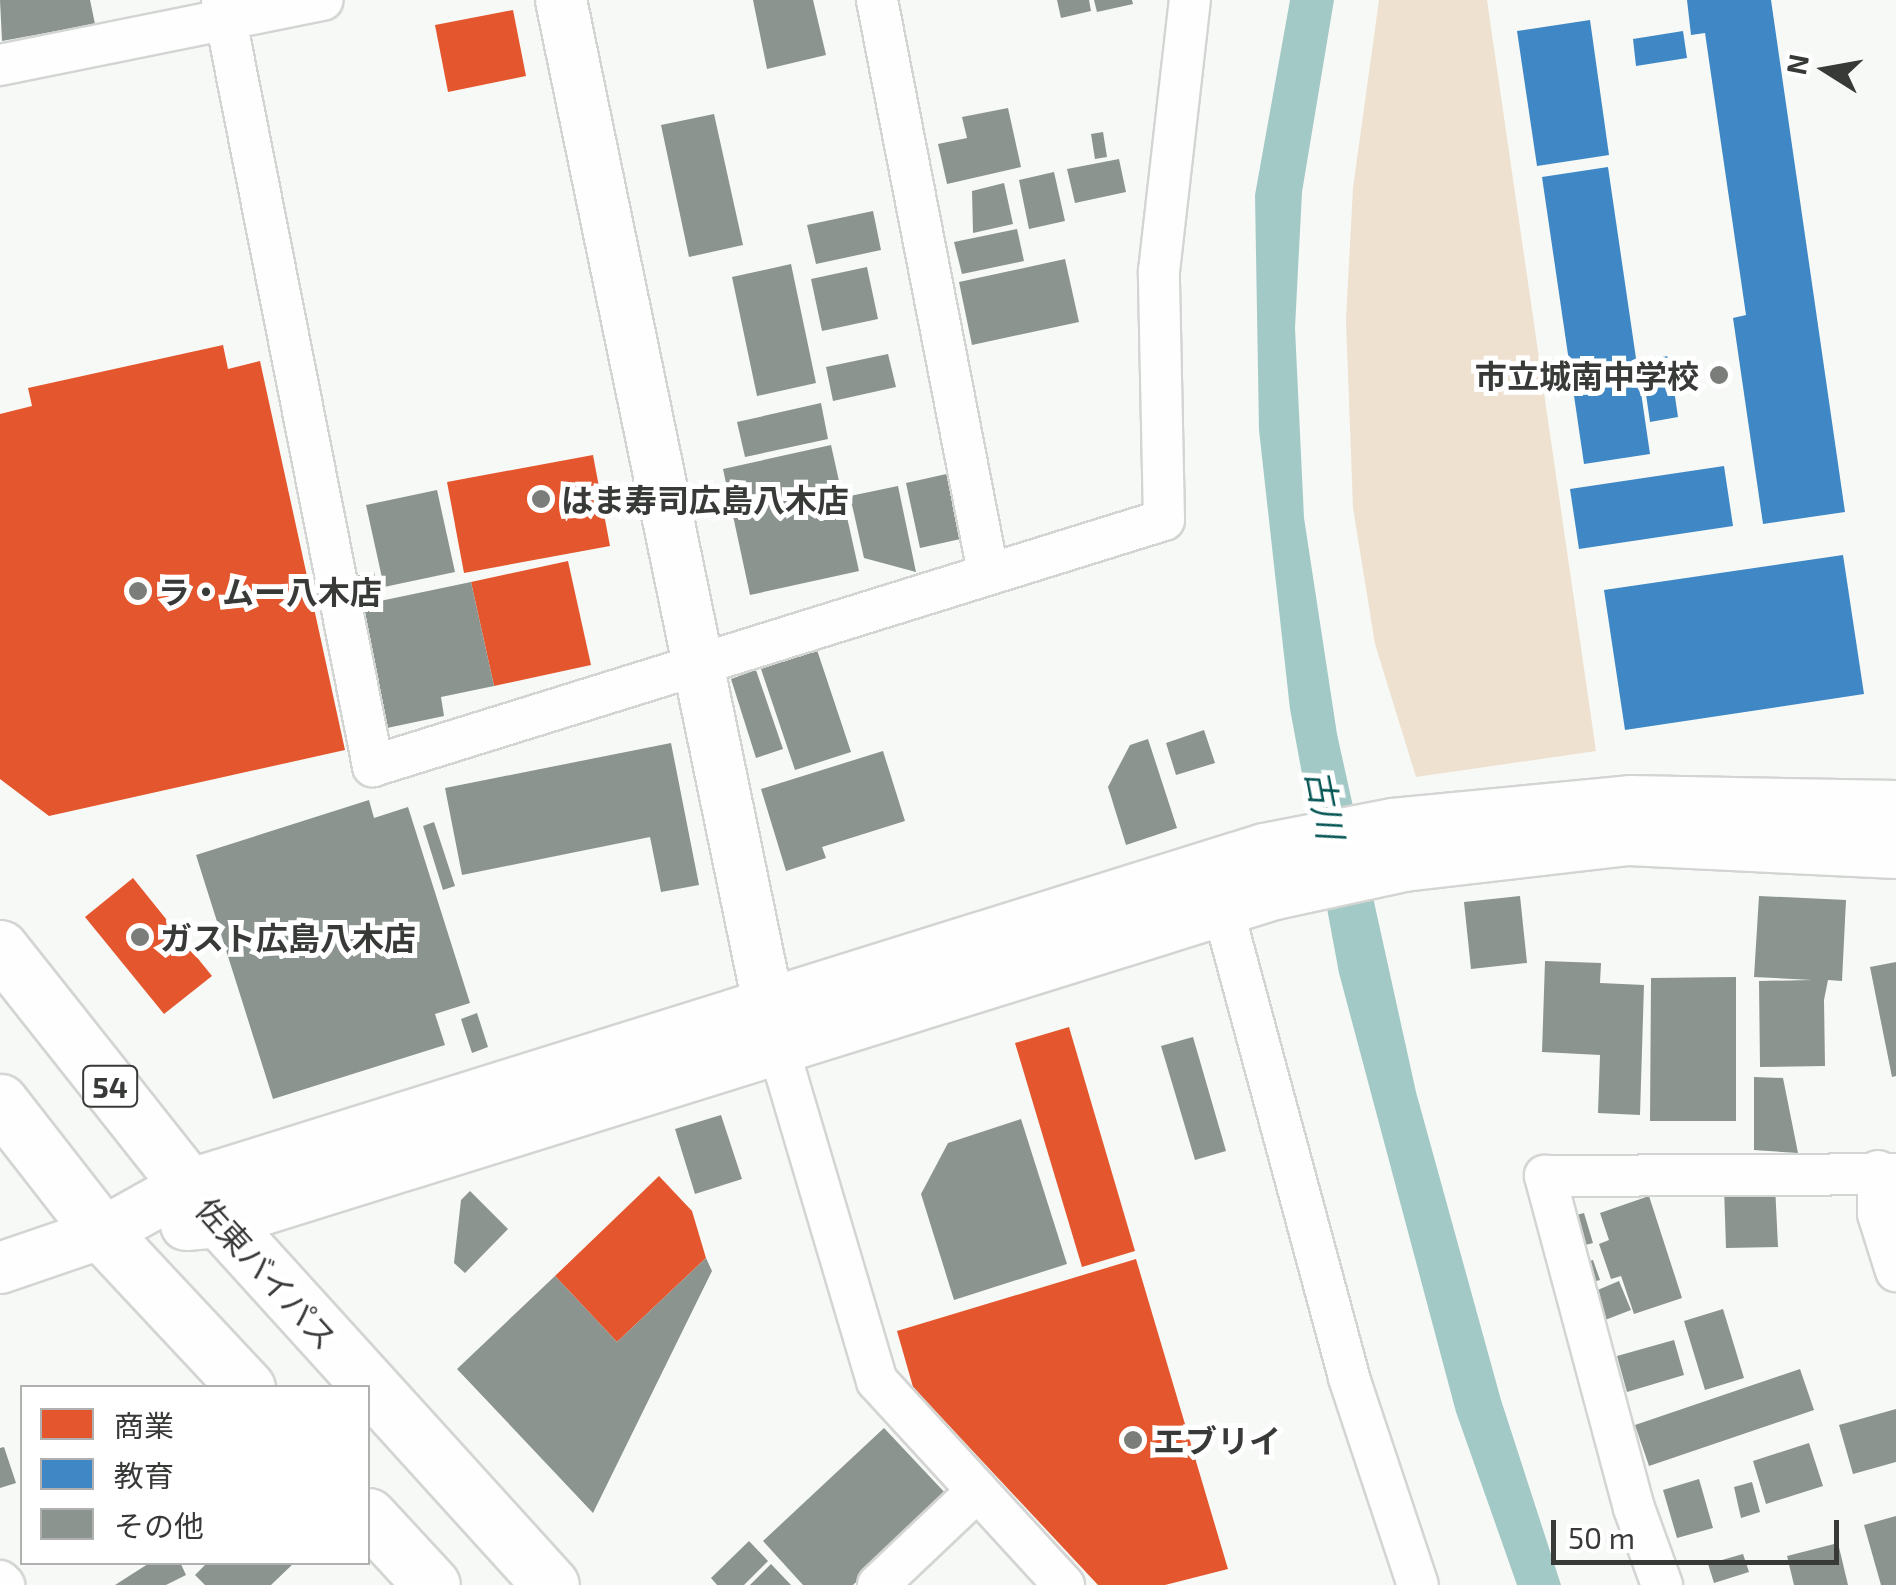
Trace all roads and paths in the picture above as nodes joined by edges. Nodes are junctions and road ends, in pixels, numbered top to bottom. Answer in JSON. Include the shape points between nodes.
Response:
{"nodes":[{"id":1,"x":323,"y":0,"type":"edge"},
{"id":2,"x":560,"y":0,"type":"edge"},
{"id":3,"x":877,"y":0,"type":"edge"},
{"id":4,"x":1190,"y":0,"type":"edge"},
{"id":5,"x":224,"y":10,"type":"edge"},
{"id":6,"x":0,"y":65,"type":"edge"},
{"id":7,"x":988,"y":572,"type":"junction"},
{"id":8,"x":696,"y":670,"type":"junction"},
{"id":9,"x":1896,"y":806,"type":"edge"},
{"id":10,"x":1399,"y":845,"type":"junction"},
{"id":11,"x":1896,"y":853,"type":"edge"},
{"id":12,"x":1270,"y":872,"type":"junction"},
{"id":13,"x":1223,"y":910,"type":"junction"},
{"id":14,"x":0,"y":948,"type":"edge"},
{"id":15,"x":772,"y":1025,"type":"junction"},
{"id":16,"x":0,"y":1102,"type":"edge"},
{"id":17,"x":1887,"y":1173,"type":"edge"},
{"id":18,"x":205,"y":1204,"type":"junction"},
{"id":19,"x":102,"y":1233,"type":"junction"},
{"id":20,"x":1,"y":1268,"type":"edge"},
{"id":21,"x":1896,"y":1271,"type":"edge"},
{"id":22,"x":244,"y":1385,"type":"edge"},
{"id":23,"x":369,"y":1385,"type":"edge"},
{"id":24,"x":370,"y":1386,"type":"edge"},
{"id":25,"x":977,"y":1491,"type":"junction"},
{"id":26,"x":370,"y":1518,"type":"edge"},
{"id":27,"x":432,"y":1585,"type":"edge"},
{"id":28,"x":551,"y":1585,"type":"edge"},
{"id":29,"x":878,"y":1585,"type":"edge"},
{"id":30,"x":1064,"y":1585,"type":"edge"},
{"id":31,"x":1418,"y":1585,"type":"edge"},
{"id":32,"x":1662,"y":1585,"type":"edge"}],
"edges":[{"from":1,"to":5,"type":"street"},
{"from":2,"to":8,"type":"street"},
{"from":3,"to":7,"type":"street"},
{"from":4,"to":7,"type":"street","via":[[1159,272],[1164,520]]},
{"from":5,"to":6,"type":"street"},
{"from":5,"to":8,"type":"street","via":[[373,766]]},
{"from":7,"to":8,"type":"street"},
{"from":8,"to":15,"type":"street"},
{"from":9,"to":10,"type":"street","via":[[1630,801]]},
{"from":10,"to":11,"type":"street","via":[[1629,840]]},
{"from":10,"to":12,"type":"street"},
{"from":12,"to":13,"type":"street"},
{"from":12,"to":15,"type":"street"},
{"from":13,"to":15,"type":"street"},
{"from":13,"to":31,"type":"street","via":[[1349,1378]]},
{"from":14,"to":18,"type":"highway","name":"佐東バイパス","number":"54"},
{"from":15,"to":18,"type":"street"},
{"from":15,"to":25,"type":"street","via":[[877,1381]]},
{"from":16,"to":19,"type":"highway"},
{"from":17,"to":21,"type":"street","via":[[1878,1214]]},
{"from":17,"to":32,"type":"street","via":[[1546,1176],[1634,1508]]},
{"from":18,"to":19,"type":"street"},
{"from":18,"to":23,"type":"highway","name":"佐東バイパス","number":"54"},
{"from":19,"to":20,"type":"street"},
{"from":19,"to":22,"type":"highway"},
{"from":24,"to":28,"type":"highway","name":"佐東バイパス","number":"54"},
{"from":25,"to":29,"type":"street"},
{"from":25,"to":30,"type":"street"},
{"from":26,"to":27,"type":"highway"}]}
